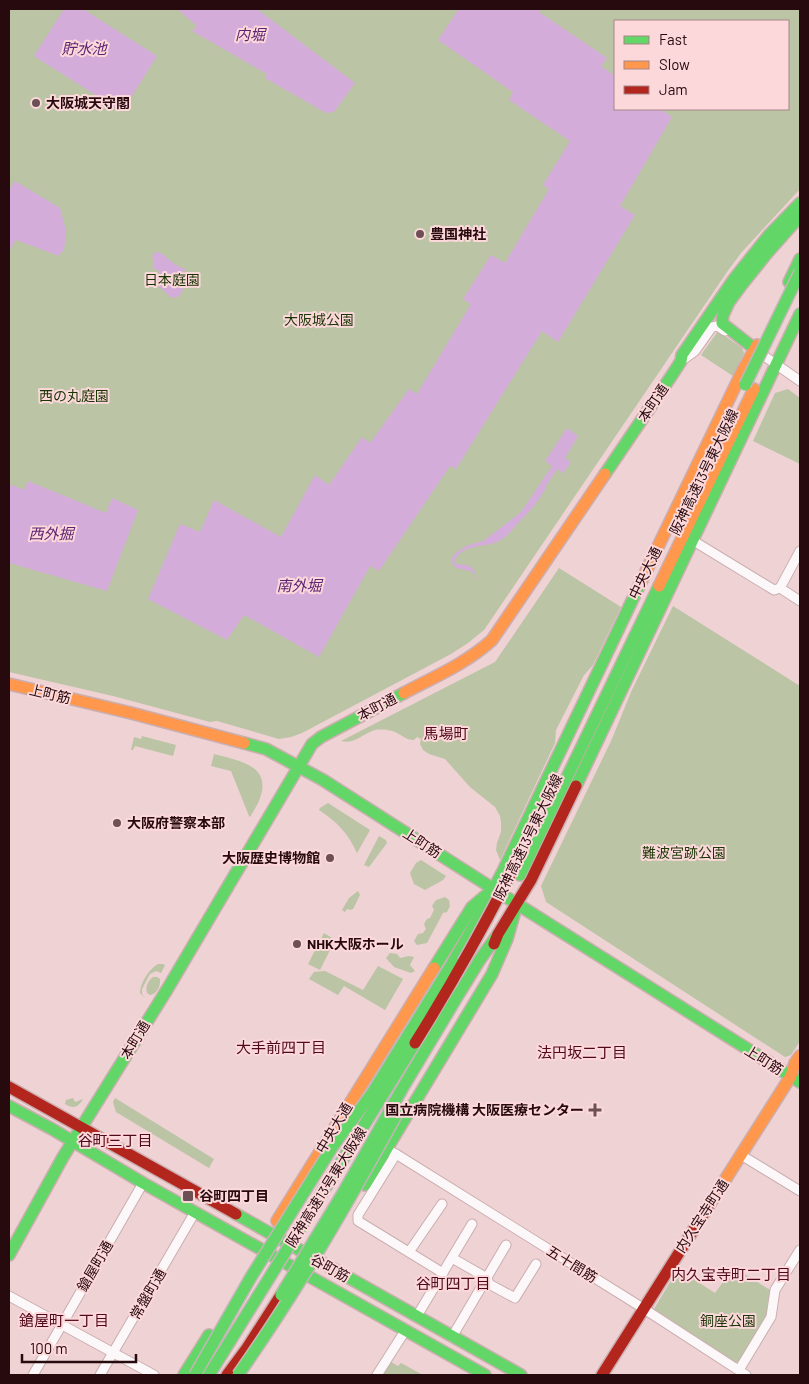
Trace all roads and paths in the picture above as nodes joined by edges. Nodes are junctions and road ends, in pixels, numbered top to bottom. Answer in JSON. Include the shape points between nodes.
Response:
{"nodes":[{"id":1,"x":800,"y":203,"type":"edge"},
{"id":2,"x":800,"y":216,"type":"edge"},
{"id":3,"x":800,"y":259,"type":"edge"},
{"id":4,"x":800,"y":272,"type":"edge"},
{"id":5,"x":800,"y":293,"type":"edge"},
{"id":6,"x":800,"y":314,"type":"edge"},
{"id":7,"x":755,"y":349,"type":"junction"},
{"id":8,"x":681,"y":361,"type":"junction"},
{"id":9,"x":776,"y":364,"type":"junction"},
{"id":10,"x":800,"y":381,"type":"edge"},
{"id":11,"x":699,"y":492,"type":"junction"},
{"id":12,"x":692,"y":540,"type":"junction"},
{"id":13,"x":800,"y":551,"type":"edge"},
{"id":14,"x":780,"y":588,"type":"junction"},
{"id":15,"x":800,"y":601,"type":"edge"},
{"id":16,"x":9,"y":684,"type":"edge"},
{"id":17,"x":298,"y":766,"type":"junction"},
{"id":18,"x":535,"y":834,"type":"junction"},
{"id":19,"x":493,"y":889,"type":"junction"},
{"id":20,"x":517,"y":904,"type":"junction"},
{"id":21,"x":463,"y":994,"type":"junction"},
{"id":22,"x":800,"y":1056,"type":"edge"},
{"id":23,"x":796,"y":1079,"type":"edge"},
{"id":24,"x":9,"y":1087,"type":"edge"},
{"id":25,"x":372,"y":1092,"type":"junction"},
{"id":26,"x":9,"y":1106,"type":"edge"},
{"id":27,"x":82,"y":1128,"type":"junction"},
{"id":28,"x":73,"y":1142,"type":"junction"},
{"id":29,"x":392,"y":1152,"type":"junction"},
{"id":30,"x":741,"y":1155,"type":"junction"},
{"id":31,"x":143,"y":1183,"type":"junction"},
{"id":32,"x":800,"y":1191,"type":"edge"},
{"id":33,"x":442,"y":1204,"type":"dead end"},
{"id":34,"x":195,"y":1212,"type":"junction"},
{"id":35,"x":472,"y":1224,"type":"dead end"},
{"id":36,"x":270,"y":1234,"type":"junction"},
{"id":37,"x":506,"y":1245,"type":"dead end"},
{"id":38,"x":261,"y":1249,"type":"junction"},
{"id":39,"x":800,"y":1250,"type":"edge"},
{"id":40,"x":408,"y":1252,"type":"junction"},
{"id":41,"x":9,"y":1255,"type":"edge"},
{"id":42,"x":452,"y":1258,"type":"junction"},
{"id":43,"x":318,"y":1262,"type":"junction"},
{"id":44,"x":536,"y":1264,"type":"dead end"},
{"id":45,"x":443,"y":1273,"type":"junction"},
{"id":46,"x":309,"y":1276,"type":"junction"},
{"id":47,"x":487,"y":1278,"type":"junction"},
{"id":48,"x":9,"y":1296,"type":"edge"},
{"id":49,"x":644,"y":1308,"type":"junction"},
{"id":50,"x":417,"y":1316,"type":"junction"},
{"id":51,"x":62,"y":1325,"type":"junction"},
{"id":52,"x":405,"y":1331,"type":"junction"},
{"id":53,"x":452,"y":1337,"type":"junction"},
{"id":54,"x":113,"y":1353,"type":"junction"},
{"id":55,"x":742,"y":1373,"type":"edge"},
{"id":56,"x":33,"y":1375,"type":"edge"},
{"id":57,"x":100,"y":1375,"type":"edge"},
{"id":58,"x":154,"y":1375,"type":"edge"},
{"id":59,"x":184,"y":1375,"type":"edge"},
{"id":60,"x":195,"y":1375,"type":"edge"},
{"id":61,"x":207,"y":1375,"type":"edge"},
{"id":62,"x":222,"y":1375,"type":"edge"},
{"id":63,"x":227,"y":1375,"type":"edge"},
{"id":64,"x":238,"y":1375,"type":"edge"},
{"id":65,"x":246,"y":1375,"type":"edge"},
{"id":66,"x":377,"y":1375,"type":"edge"},
{"id":67,"x":485,"y":1375,"type":"edge"},
{"id":68,"x":520,"y":1375,"type":"edge"},
{"id":69,"x":602,"y":1375,"type":"edge"}],
"edges":[{"from":1,"to":8,"type":"main road","name":"本町通","via":[[734,279]]},
{"from":2,"to":7,"type":"main road","via":[[764,256],[721,316],[722,323]]},
{"from":3,"to":7,"type":"main road","name":"中央大通"},
{"from":4,"to":11,"type":"main road","name":"阪神高速13号東大阪線","bridge":true},
{"from":5,"to":11,"type":"main road","name":"阪神高速13号東大阪線"},
{"from":6,"to":9,"type":"main road","name":"中央大通"},
{"from":7,"to":8,"type":"street","via":[[715,326],[695,351]]},
{"from":7,"to":9,"type":"street"},
{"from":7,"to":19,"type":"main road","name":"中央大通"},
{"from":8,"to":17,"type":"main road","name":"本町通","via":[[492,640],[468,659],[321,737],[312,744]]},
{"from":9,"to":10,"type":"street"},
{"from":9,"to":12,"type":"main road","name":"中央大通"},
{"from":11,"to":18,"type":"main road","name":"阪神高速13号東大阪線"},
{"from":12,"to":14,"type":"street","via":[[774,590]]},
{"from":12,"to":20,"type":"main road","name":"中央大通"},
{"from":13,"to":14,"type":"street"},
{"from":14,"to":15,"type":"street"},
{"from":16,"to":17,"type":"main road","name":"上町筋","via":[[266,749]]},
{"from":17,"to":19,"type":"main road","name":"上町筋"},
{"from":17,"to":27,"type":"main road","name":"本町通"},
{"from":18,"to":61,"type":"main road","name":"阪神高速13号東大阪線","bridge":true,"via":[[453,982]]},
{"from":18,"to":62,"type":"main road","name":"阪神高速13号東大阪線","bridge":true,"via":[[502,911],[468,976]]},
{"from":19,"to":20,"type":"main road","name":"上町筋"},
{"from":19,"to":25,"type":"main road","name":"中央大通","bridge":true},
{"from":19,"to":36,"type":"main road","name":"中央大通","via":[[472,907]]},
{"from":20,"to":21,"type":"main road","name":"中央大通","via":[[478,961]]},
{"from":20,"to":23,"type":"main road","name":"上町筋"},
{"from":20,"to":29,"type":"main road","name":"中央大通","via":[[507,940],[492,974]]},
{"from":21,"to":63,"type":"main road","bridge":true,"via":[[402,1089],[281,1295]]},
{"from":21,"to":64,"type":"main road","bridge":true,"via":[[373,1159],[268,1332]]},
{"from":22,"to":23,"type":"main road","name":"内久宝寺町通","via":[[795,1063]]},
{"from":23,"to":30,"type":"main road","name":"内久宝寺町通"},
{"from":24,"to":27,"type":"main road","name":"谷町筋"},
{"from":25,"to":60,"type":"main road","name":"中央大通","bridge":true,"via":[[333,1146],[251,1277]]},
{"from":25,"to":61,"type":"main road","bridge":true,"via":[[220,1346]]},
{"from":26,"to":28,"type":"main road","name":"谷町筋"},
{"from":27,"to":28,"type":"main road","name":"本町通"},
{"from":27,"to":36,"type":"main road","name":"谷町筋"},
{"from":28,"to":31,"type":"main road","name":"谷町筋"},
{"from":28,"to":41,"type":"main road","name":"本町通"},
{"from":29,"to":40,"type":"street","via":[[357,1219]]},
{"from":29,"to":43,"type":"main road","name":"中央大通"},
{"from":29,"to":49,"type":"street","name":"五十間筋"},
{"from":30,"to":32,"type":"street"},
{"from":30,"to":49,"type":"main road","name":"内久宝寺町通"},
{"from":31,"to":34,"type":"main road","name":"谷町筋"},
{"from":31,"to":51,"type":"street","name":"鎗屋町通"},
{"from":33,"to":40,"type":"street"},
{"from":34,"to":38,"type":"main road","name":"谷町筋"},
{"from":34,"to":54,"type":"street","name":"常盤町通"},
{"from":35,"to":42,"type":"street"},
{"from":36,"to":38,"type":"main road","name":"中央大通"},
{"from":36,"to":43,"type":"main road","name":"谷町筋"},
{"from":37,"to":47,"type":"street"},
{"from":38,"to":46,"type":"main road","name":"谷町筋"},
{"from":38,"to":59,"type":"main road","name":"中央大通"},
{"from":39,"to":55,"type":"street","via":[[775,1290],[771,1317]]},
{"from":40,"to":45,"type":"street"},
{"from":42,"to":45,"type":"street"},
{"from":42,"to":47,"type":"street"},
{"from":43,"to":46,"type":"main road","name":"中央大通"},
{"from":43,"to":50,"type":"main road","name":"谷町筋"},
{"from":44,"to":47,"type":"street","via":[[515,1298],[489,1284]]},
{"from":45,"to":50,"type":"street"},
{"from":46,"to":52,"type":"main road","name":"谷町筋"},
{"from":46,"to":65,"type":"main road","name":"中央大通"},
{"from":47,"to":53,"type":"street"},
{"from":48,"to":51,"type":"street"},
{"from":49,"to":55,"type":"street","name":"五十間筋"},
{"from":49,"to":69,"type":"main road","name":"内久宝寺町通"},
{"from":50,"to":53,"type":"main road","name":"谷町筋"},
{"from":51,"to":54,"type":"street"},
{"from":51,"to":56,"type":"street","name":"鎗屋町通"},
{"from":52,"to":66,"type":"street"},
{"from":52,"to":67,"type":"main road","name":"谷町筋"},
{"from":53,"to":68,"type":"main road","name":"谷町筋"},
{"from":54,"to":57,"type":"street","name":"常盤町通"},
{"from":54,"to":58,"type":"street"}]}
